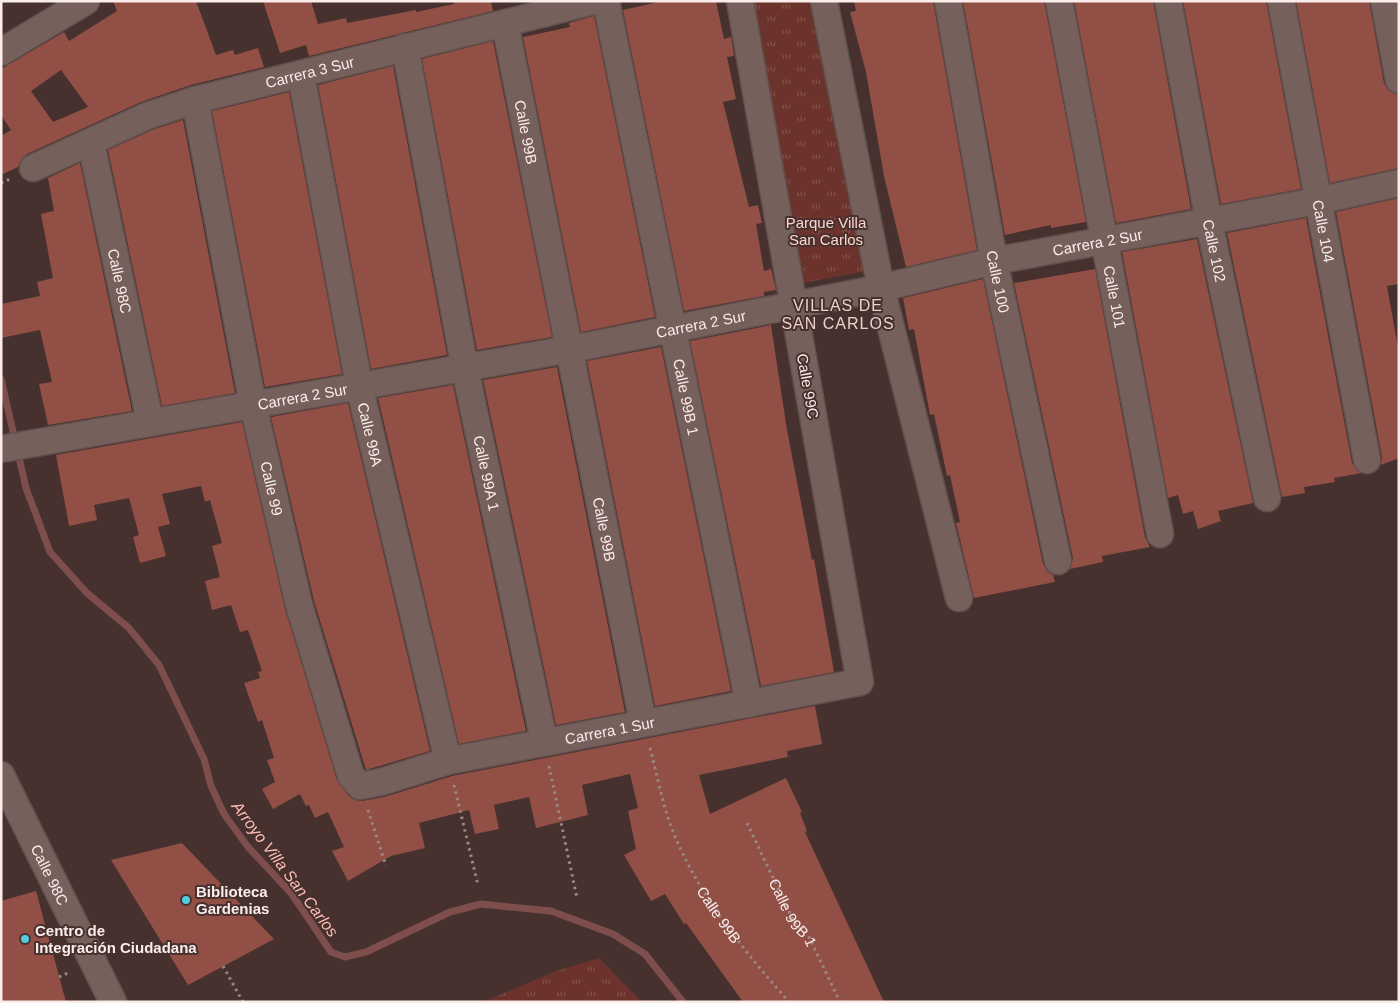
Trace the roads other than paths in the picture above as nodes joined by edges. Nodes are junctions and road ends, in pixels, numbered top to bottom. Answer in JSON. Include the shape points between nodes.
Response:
{"nodes":[{"id":1,"x":86,"y":1,"type":"edge"},
{"id":2,"x":594,"y":1,"type":"edge"},
{"id":3,"x":606,"y":1,"type":"edge"},
{"id":4,"x":740,"y":1,"type":"edge"},
{"id":5,"x":824,"y":1,"type":"edge"},
{"id":6,"x":948,"y":1,"type":"edge"},
{"id":7,"x":1059,"y":1,"type":"edge"},
{"id":8,"x":1168,"y":1,"type":"edge"},
{"id":9,"x":1281,"y":1,"type":"edge"},
{"id":10,"x":1384,"y":1,"type":"edge"},
{"id":11,"x":505,"y":23,"type":"junction"},
{"id":12,"x":405,"y":47,"type":"junction"},
{"id":13,"x":1,"y":52,"type":"edge"},
{"id":14,"x":301,"y":75,"type":"junction"},
{"id":15,"x":1399,"y":80,"type":"edge"},
{"id":16,"x":195,"y":100,"type":"junction"},
{"id":17,"x":90,"y":143,"type":"junction"},
{"id":18,"x":34,"y":168,"type":"dead end"},
{"id":19,"x":1399,"y":183,"type":"edge"},
{"id":20,"x":1317,"y":201,"type":"junction"},
{"id":21,"x":1209,"y":222,"type":"junction"},
{"id":22,"x":1104,"y":241,"type":"junction"},
{"id":23,"x":994,"y":261,"type":"junction"},
{"id":24,"x":882,"y":288,"type":"junction"},
{"id":25,"x":794,"y":305,"type":"junction"},
{"id":26,"x":671,"y":328,"type":"junction"},
{"id":27,"x":571,"y":349,"type":"junction"},
{"id":28,"x":465,"y":369,"type":"junction"},
{"id":29,"x":359,"y":386,"type":"junction"},
{"id":30,"x":253,"y":405,"type":"junction"},
{"id":31,"x":150,"y":421,"type":"junction"},
{"id":32,"x":1,"y":448,"type":"edge"},
{"id":33,"x":1367,"y":460,"type":"dead end"},
{"id":34,"x":1267,"y":498,"type":"dead end"},
{"id":35,"x":1160,"y":534,"type":"dead end"},
{"id":36,"x":1058,"y":561,"type":"dead end"},
{"id":37,"x":959,"y":598,"type":"dead end"},
{"id":38,"x":860,"y":682,"type":"joint"},
{"id":39,"x":749,"y":704,"type":"junction"},
{"id":40,"x":643,"y":723,"type":"junction"},
{"id":41,"x":544,"y":741,"type":"junction"},
{"id":42,"x":448,"y":760,"type":"junction"},
{"id":43,"x":1,"y":775,"type":"edge"},
{"id":44,"x":360,"y":786,"type":"joint"},
{"id":45,"x":8,"y":800,"type":"edge"},
{"id":46,"x":113,"y":1002,"type":"edge"}],
"edges":[{"from":1,"to":13,"type":"street"},
{"from":2,"to":11,"type":"street","name":"Carrera 3 Sur"},
{"from":3,"to":26,"type":"street","name":"Calle 99B 1"},
{"from":4,"to":25,"type":"street","name":"Calle 99C"},
{"from":5,"to":24,"type":"street"},
{"from":6,"to":23,"type":"street","name":"Calle 100"},
{"from":7,"to":22,"type":"street","name":"Calle 101"},
{"from":8,"to":21,"type":"street","name":"Calle 102"},
{"from":9,"to":20,"type":"street","name":"Calle 104"},
{"from":10,"to":15,"type":"street"},
{"from":11,"to":12,"type":"street","name":"Carrera 3 Sur"},
{"from":11,"to":27,"type":"street","name":"Calle 99B"},
{"from":12,"to":14,"type":"street","name":"Carrera 3 Sur"},
{"from":12,"to":28,"type":"street","name":"Calle 99A 1"},
{"from":14,"to":16,"type":"street","name":"Carrera 3 Sur"},
{"from":14,"to":29,"type":"street","name":"Calle 99A"},
{"from":16,"to":17,"type":"street","name":"Carrera 3 Sur","via":[[147,116]]},
{"from":16,"to":30,"type":"street","name":"Calle 99"},
{"from":17,"to":18,"type":"street","name":"Carrera 3 Sur"},
{"from":17,"to":31,"type":"street","name":"Calle 98C"},
{"from":19,"to":20,"type":"street","name":"Carrera 2 Sur"},
{"from":20,"to":21,"type":"street","name":"Carrera 2 Sur"},
{"from":20,"to":33,"type":"street","name":"Calle 104"},
{"from":21,"to":22,"type":"street","name":"Carrera 2 Sur"},
{"from":21,"to":34,"type":"street","name":"Calle 102"},
{"from":22,"to":23,"type":"street","name":"Carrera 2 Sur"},
{"from":22,"to":35,"type":"street","name":"Calle 101"},
{"from":23,"to":24,"type":"street","name":"Carrera 2 Sur"},
{"from":23,"to":36,"type":"street","name":"Calle 100"},
{"from":24,"to":25,"type":"street","name":"Carrera 2 Sur"},
{"from":24,"to":37,"type":"street"},
{"from":25,"to":26,"type":"street","name":"Carrera 2 Sur"},
{"from":25,"to":38,"type":"street","name":"Calle 99C"},
{"from":26,"to":27,"type":"street","name":"Carrera 2 Sur"},
{"from":26,"to":39,"type":"street","name":"Calle 99B 1"},
{"from":27,"to":28,"type":"street","name":"Carrera 2 Sur"},
{"from":27,"to":40,"type":"street","name":"Calle 99B"},
{"from":28,"to":29,"type":"street","name":"Carrera 2 Sur"},
{"from":28,"to":41,"type":"street","name":"Calle 99A 1"},
{"from":29,"to":30,"type":"street","name":"Carrera 2 Sur"},
{"from":29,"to":42,"type":"street","name":"Calle 99A"},
{"from":30,"to":31,"type":"street","name":"Carrera 2 Sur"},
{"from":30,"to":44,"type":"street","name":"Calle 99","via":[[299,605],[350,776]]},
{"from":31,"to":32,"type":"street","name":"Carrera 2 Sur"},
{"from":38,"to":39,"type":"street","name":"Carrera 1 Sur"},
{"from":39,"to":40,"type":"street","name":"Carrera 1 Sur"},
{"from":40,"to":41,"type":"street","name":"Carrera 1 Sur"},
{"from":41,"to":42,"type":"street","name":"Carrera 1 Sur"},
{"from":42,"to":44,"type":"street","name":"Carrera 1 Sur"},
{"from":43,"to":45,"type":"street","name":"Calle 98C"},
{"from":45,"to":46,"type":"street","name":"Calle 98C"}]}
